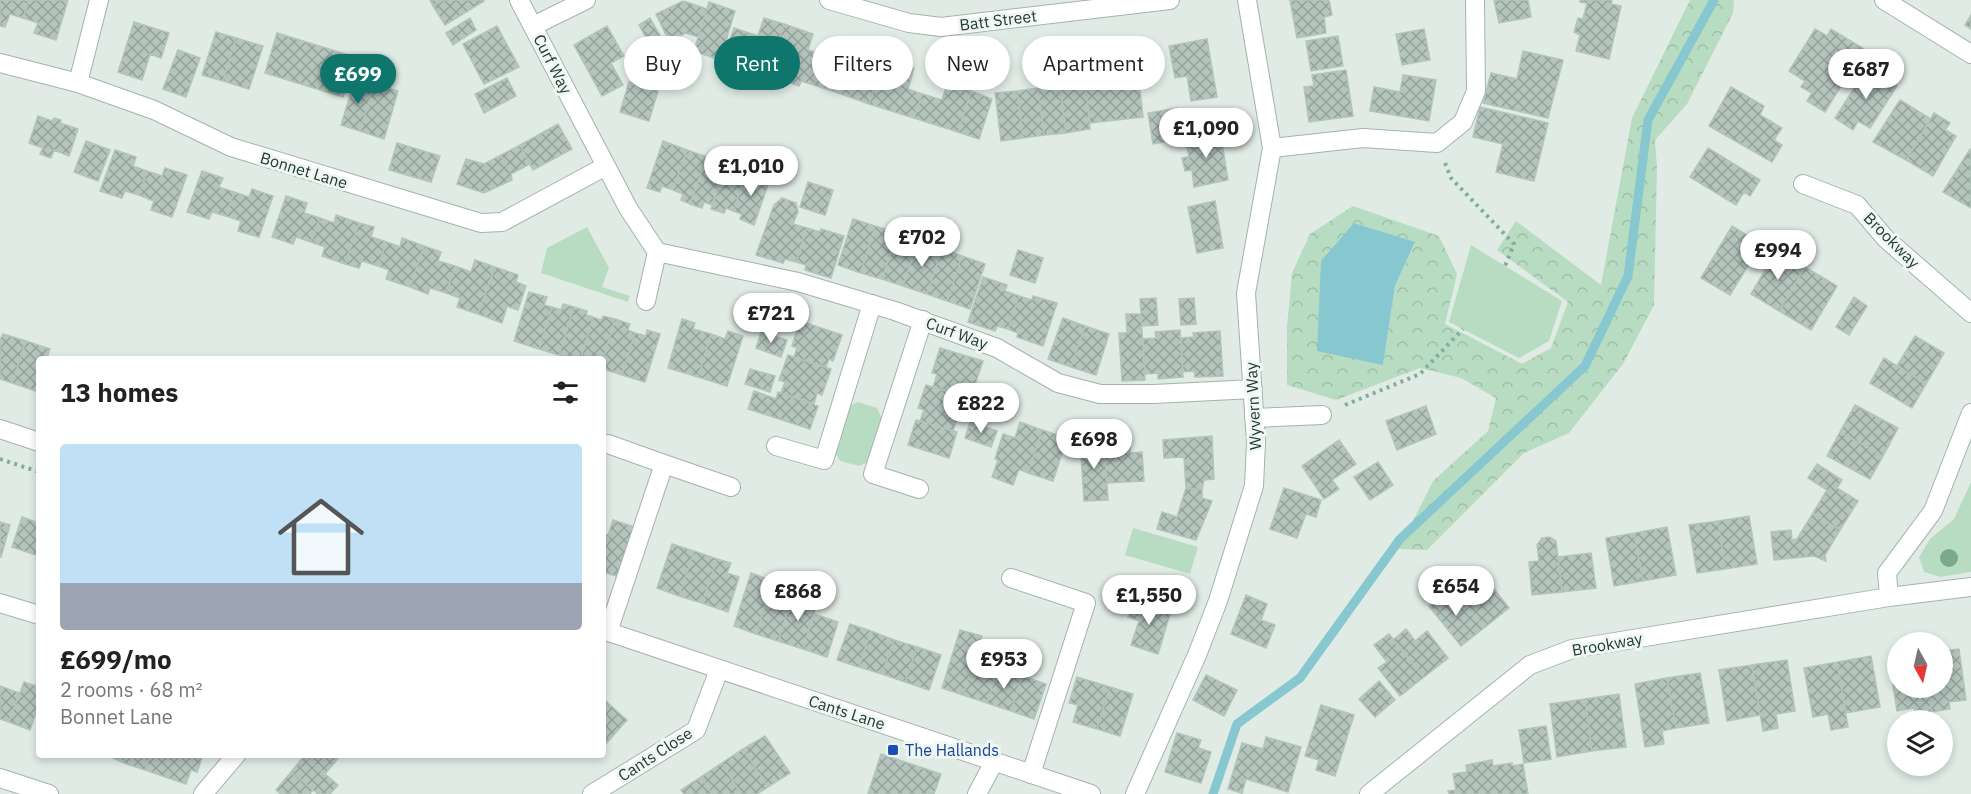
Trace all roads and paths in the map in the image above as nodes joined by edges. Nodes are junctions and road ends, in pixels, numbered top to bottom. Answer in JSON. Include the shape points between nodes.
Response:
{"nodes":[{"id":1,"x":99,"y":0,"type":"edge"},
{"id":2,"x":519,"y":0,"type":"edge"},
{"id":3,"x":586,"y":0,"type":"edge"},
{"id":4,"x":829,"y":0,"type":"edge"},
{"id":5,"x":1170,"y":0,"type":"edge"},
{"id":6,"x":1247,"y":0,"type":"edge"},
{"id":7,"x":1475,"y":0,"type":"edge"},
{"id":8,"x":1884,"y":0,"type":"edge"},
{"id":9,"x":1032,"y":8,"type":"edge"},
{"id":10,"x":533,"y":26,"type":"junction"},
{"id":11,"x":1971,"y":54,"type":"edge"},
{"id":12,"x":0,"y":63,"type":"edge"},
{"id":13,"x":78,"y":83,"type":"junction"},
{"id":14,"x":1437,"y":143,"type":"junction"},
{"id":15,"x":1272,"y":148,"type":"junction"},
{"id":16,"x":606,"y":166,"type":"junction"},
{"id":17,"x":1803,"y":184,"type":"dead end"},
{"id":18,"x":657,"y":252,"type":"junction"},
{"id":19,"x":1505,"y":266,"type":"dead end"},
{"id":20,"x":646,"y":301,"type":"dead end"},
{"id":21,"x":872,"y":304,"type":"junction"},
{"id":22,"x":1971,"y":313,"type":"edge"},
{"id":23,"x":923,"y":320,"type":"junction"},
{"id":24,"x":1463,"y":329,"type":"dead end"},
{"id":25,"x":1253,"y":389,"type":"junction"},
{"id":26,"x":1971,"y":413,"type":"edge"},
{"id":27,"x":1322,"y":415,"type":"joint"},
{"id":28,"x":1254,"y":417,"type":"junction"},
{"id":29,"x":0,"y":429,"type":"edge"},
{"id":30,"x":36,"y":441,"type":"edge"},
{"id":31,"x":608,"y":444,"type":"dead end"},
{"id":32,"x":776,"y":446,"type":"dead end"},
{"id":33,"x":0,"y":459,"type":"edge"},
{"id":34,"x":664,"y":464,"type":"junction"},
{"id":35,"x":36,"y":471,"type":"edge"},
{"id":36,"x":731,"y":487,"type":"dead end"},
{"id":37,"x":919,"y":489,"type":"dead end"},
{"id":38,"x":1011,"y":578,"type":"dead end"},
{"id":39,"x":1971,"y":587,"type":"edge"},
{"id":40,"x":1889,"y":597,"type":"junction"},
{"id":41,"x":0,"y":603,"type":"edge"},
{"id":42,"x":36,"y":614,"type":"edge"},
{"id":43,"x":606,"y":631,"type":"edge"},
{"id":44,"x":719,"y":670,"type":"junction"},
{"id":45,"x":234,"y":758,"type":"edge"},
{"id":46,"x":994,"y":762,"type":"junction"},
{"id":47,"x":1031,"y":774,"type":"junction"},
{"id":48,"x":0,"y":778,"type":"edge"},
{"id":49,"x":49,"y":794,"type":"edge"},
{"id":50,"x":203,"y":794,"type":"edge"},
{"id":51,"x":592,"y":794,"type":"edge"},
{"id":52,"x":977,"y":794,"type":"edge"},
{"id":53,"x":1091,"y":794,"type":"edge"},
{"id":54,"x":1135,"y":794,"type":"edge"},
{"id":55,"x":1369,"y":794,"type":"edge"}],
"edges":[{"from":1,"to":13,"type":"street"},
{"from":2,"to":10,"type":"street","name":"Curf Way"},
{"from":3,"to":10,"type":"street"},
{"from":4,"to":9,"type":"street","name":"Batt Street","via":[[909,23],[941,27]]},
{"from":5,"to":9,"type":"street","name":"Batt Street"},
{"from":6,"to":15,"type":"street","name":"Wyvern Way"},
{"from":7,"to":14,"type":"street","via":[[1476,91],[1463,122]]},
{"from":8,"to":11,"type":"street"},
{"from":10,"to":16,"type":"street","name":"Curf Way"},
{"from":12,"to":13,"type":"street","name":"Bonnet Lane"},
{"from":13,"to":16,"type":"street","name":"Bonnet Lane","via":[[154,110],[231,147],[481,223],[502,222]]},
{"from":14,"to":15,"type":"street","via":[[1363,138]]},
{"from":14,"to":19,"type":"path","via":[[1451,178],[1514,244]]},
{"from":15,"to":25,"type":"street","name":"Wyvern Way","via":[[1246,293]]},
{"from":16,"to":18,"type":"street","name":"Curf Way"},
{"from":17,"to":22,"type":"street","name":"Brookway","via":[[1857,205],[1886,239]]},
{"from":18,"to":20,"type":"street"},
{"from":18,"to":21,"type":"street","name":"Curf Way","via":[[798,282]]},
{"from":21,"to":23,"type":"street","name":"Curf Way"},
{"from":21,"to":32,"type":"street","via":[[824,460]]},
{"from":23,"to":25,"type":"street","name":"Curf Way","via":[[997,348],[1058,383],[1100,394]]},
{"from":23,"to":37,"type":"street","via":[[873,474]]},
{"from":24,"to":27,"type":"path","via":[[1420,374]]},
{"from":25,"to":28,"type":"street","name":"Wyvern Way"},
{"from":26,"to":40,"type":"street","via":[[1933,511],[1887,573]]},
{"from":27,"to":28,"type":"street"},
{"from":28,"to":54,"type":"street","name":"Wyvern Way","via":[[1254,486],[1240,532],[1197,655]]},
{"from":29,"to":30,"type":"street"},
{"from":31,"to":34,"type":"street"},
{"from":33,"to":35,"type":"path"},
{"from":34,"to":36,"type":"street"},
{"from":34,"to":43,"type":"street"},
{"from":38,"to":47,"type":"street","via":[[1086,603]]},
{"from":39,"to":40,"type":"street","name":"Brookway"},
{"from":40,"to":55,"type":"street","name":"Brookway","via":[[1572,649],[1530,665]]},
{"from":41,"to":42,"type":"street"},
{"from":43,"to":44,"type":"street","name":"Cants Lane"},
{"from":44,"to":46,"type":"street","name":"Cants Lane"},
{"from":44,"to":51,"type":"street","name":"Cants Close","via":[[696,730]]},
{"from":45,"to":50,"type":"street"},
{"from":46,"to":47,"type":"street","name":"Cants Lane"},
{"from":46,"to":52,"type":"street"},
{"from":47,"to":53,"type":"street","name":"Cants Lane"},
{"from":48,"to":49,"type":"street"}]}
